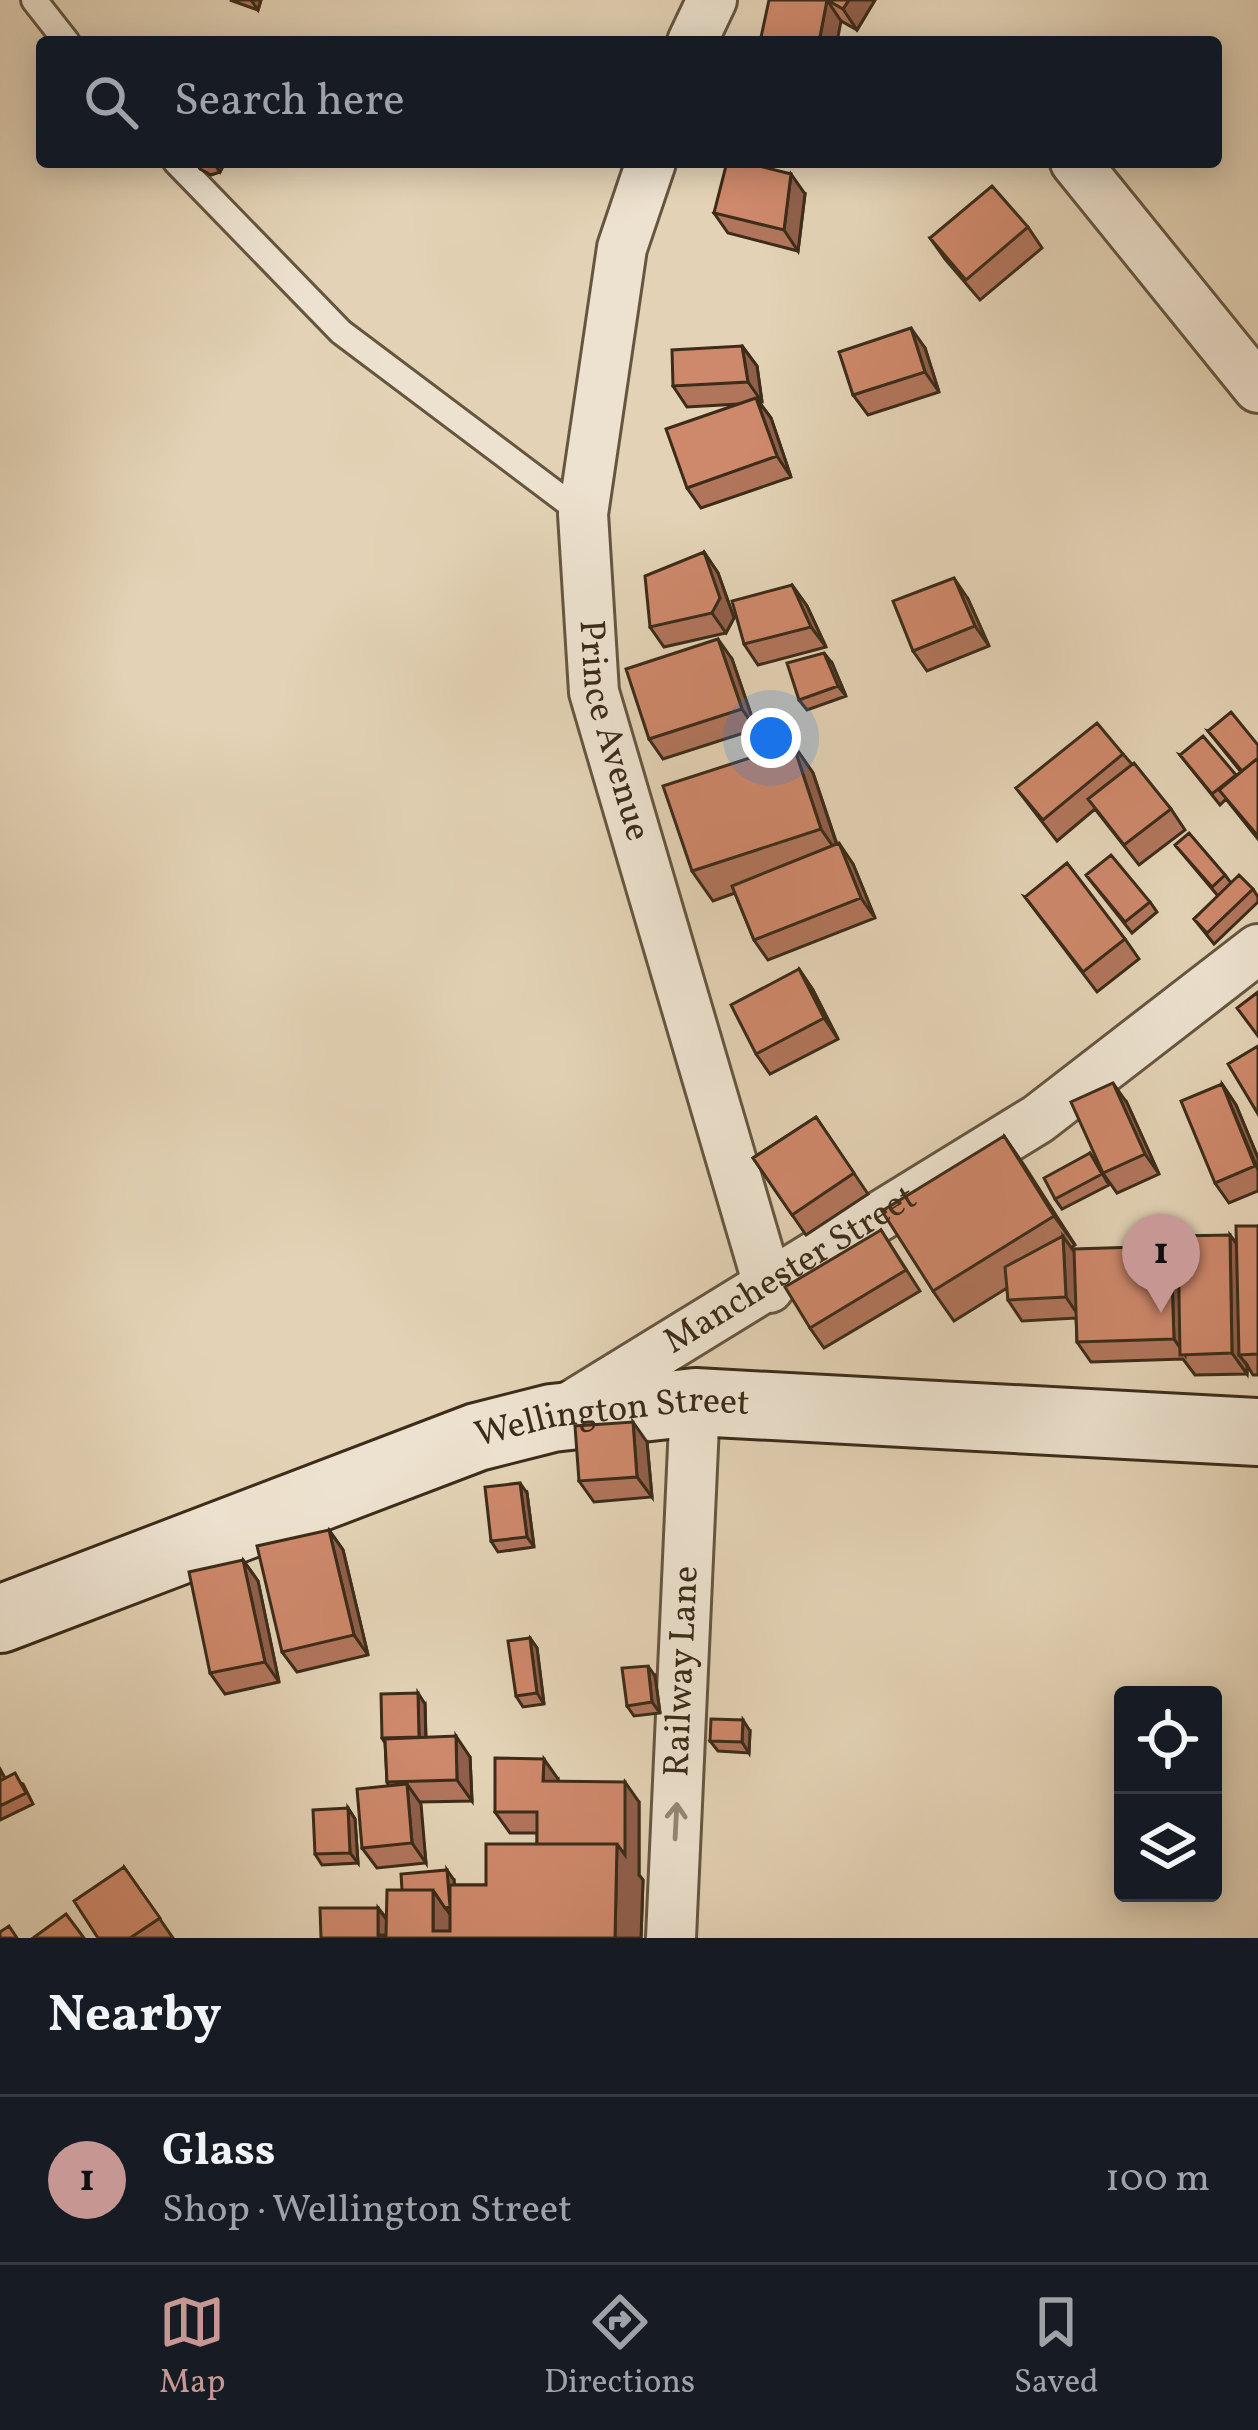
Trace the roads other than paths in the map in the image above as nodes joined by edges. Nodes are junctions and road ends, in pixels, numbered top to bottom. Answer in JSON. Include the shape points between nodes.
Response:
{"nodes":[{"id":1,"x":34,"y":0,"type":"edge"},
{"id":2,"x":712,"y":0,"type":"edge"},
{"id":3,"x":62,"y":36,"type":"edge"},
{"id":4,"x":695,"y":36,"type":"edge"},
{"id":5,"x":182,"y":168,"type":"edge"},
{"id":6,"x":649,"y":168,"type":"edge"},
{"id":7,"x":1080,"y":168,"type":"edge"},
{"id":8,"x":1258,"y":388,"type":"edge"},
{"id":9,"x":583,"y":514,"type":"junction"},
{"id":10,"x":1258,"y":949,"type":"edge"},
{"id":11,"x":769,"y":1288,"type":"junction"},
{"id":12,"x":695,"y":1402,"type":"junction"},
{"id":13,"x":552,"y":1418,"type":"junction"},
{"id":14,"x":1258,"y":1432,"type":"edge"},
{"id":15,"x":0,"y":1619,"type":"edge"},
{"id":16,"x":671,"y":1938,"type":"edge"}],
"edges":[{"from":1,"to":3,"type":"lane"},
{"from":2,"to":4,"type":"street"},
{"from":5,"to":9,"type":"lane","via":[[341,332]]},
{"from":6,"to":9,"type":"street","name":"Prince Avenue","via":[[622,248]]},
{"from":7,"to":8,"type":"street"},
{"from":9,"to":11,"type":"street","name":"Prince Avenue","via":[[593,692]]},
{"from":10,"to":11,"type":"street","name":"Manchester Street","via":[[1038,1119]]},
{"from":11,"to":13,"type":"street","name":"Manchester Street"},
{"from":12,"to":13,"type":"main road","name":"Wellington Street"},
{"from":12,"to":14,"type":"main road","name":"Wellington Street"},
{"from":16,"to":12,"type":"street","name":"Railway Lane","one_way":true},
{"from":13,"to":15,"type":"main road","name":"Wellington Street","via":[[477,1437]]}]}
